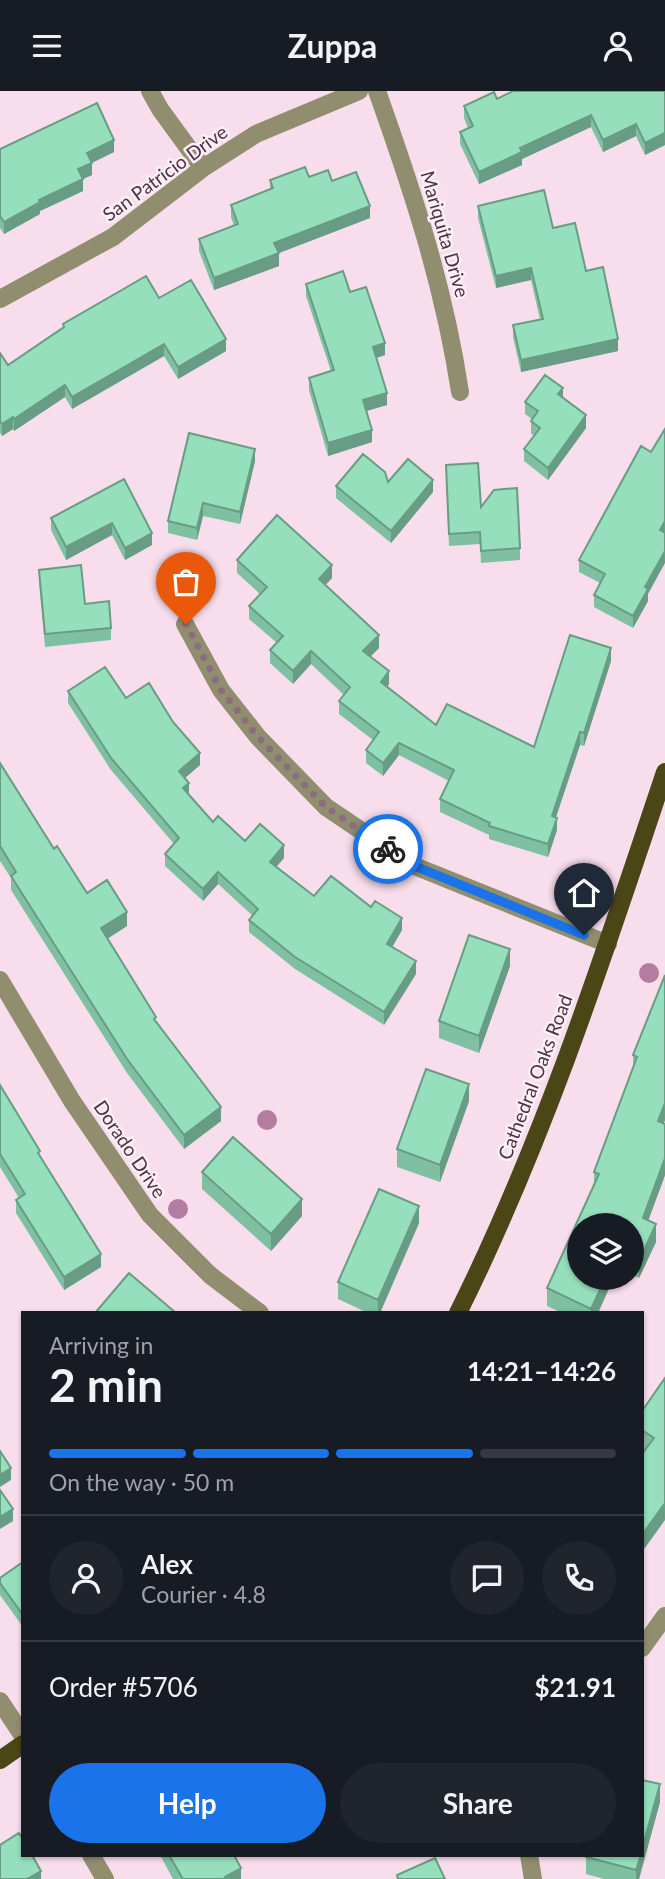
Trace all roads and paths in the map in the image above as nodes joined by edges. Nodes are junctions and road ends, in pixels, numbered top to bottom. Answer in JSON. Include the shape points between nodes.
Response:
{"nodes":[{"id":1,"x":150,"y":91,"type":"edge"},
{"id":2,"x":359,"y":91,"type":"edge"},
{"id":3,"x":377,"y":91,"type":"edge"},
{"id":4,"x":203,"y":168,"type":"junction"},
{"id":5,"x":0,"y":299,"type":"edge"},
{"id":6,"x":460,"y":392,"type":"dead end"},
{"id":7,"x":186,"y":624,"type":"dead end"},
{"id":8,"x":665,"y":772,"type":"edge"},
{"id":9,"x":608,"y":944,"type":"junction"},
{"id":10,"x":0,"y":980,"type":"edge"},
{"id":11,"x":257,"y":1311,"type":"edge"},
{"id":12,"x":459,"y":1311,"type":"edge"},
{"id":13,"x":665,"y":1616,"type":"edge"},
{"id":14,"x":644,"y":1645,"type":"edge"},
{"id":15,"x":0,"y":1700,"type":"edge"},
{"id":16,"x":21,"y":1733,"type":"edge"},
{"id":17,"x":21,"y":1745,"type":"edge"},
{"id":18,"x":0,"y":1760,"type":"edge"},
{"id":19,"x":92,"y":1857,"type":"edge"},
{"id":20,"x":529,"y":1857,"type":"edge"},
{"id":21,"x":105,"y":1879,"type":"edge"},
{"id":22,"x":533,"y":1879,"type":"edge"}],
"edges":[{"from":1,"to":4,"type":"street"},
{"from":2,"to":4,"type":"street","name":"San Patricio Drive","via":[[256,134]]},
{"from":3,"to":6,"type":"street","name":"Mariquita Drive","via":[[436,271]]},
{"from":4,"to":5,"type":"street","name":"San Patricio Drive","via":[[113,237]]},
{"from":7,"to":9,"type":"street","via":[[221,690],[258,737],[326,807],[412,865]]},
{"from":8,"to":9,"type":"main road","name":"Cathedral Oaks Road"},
{"from":9,"to":12,"type":"main road","name":"Cathedral Oaks Road","via":[[493,1242]]},
{"from":10,"to":11,"type":"street","name":"Dorado Drive","via":[[72,1101],[150,1215],[210,1275]]},
{"from":13,"to":14,"type":"street"},
{"from":15,"to":16,"type":"street"},
{"from":17,"to":18,"type":"main road"},
{"from":19,"to":21,"type":"street"},
{"from":20,"to":22,"type":"street"}]}
